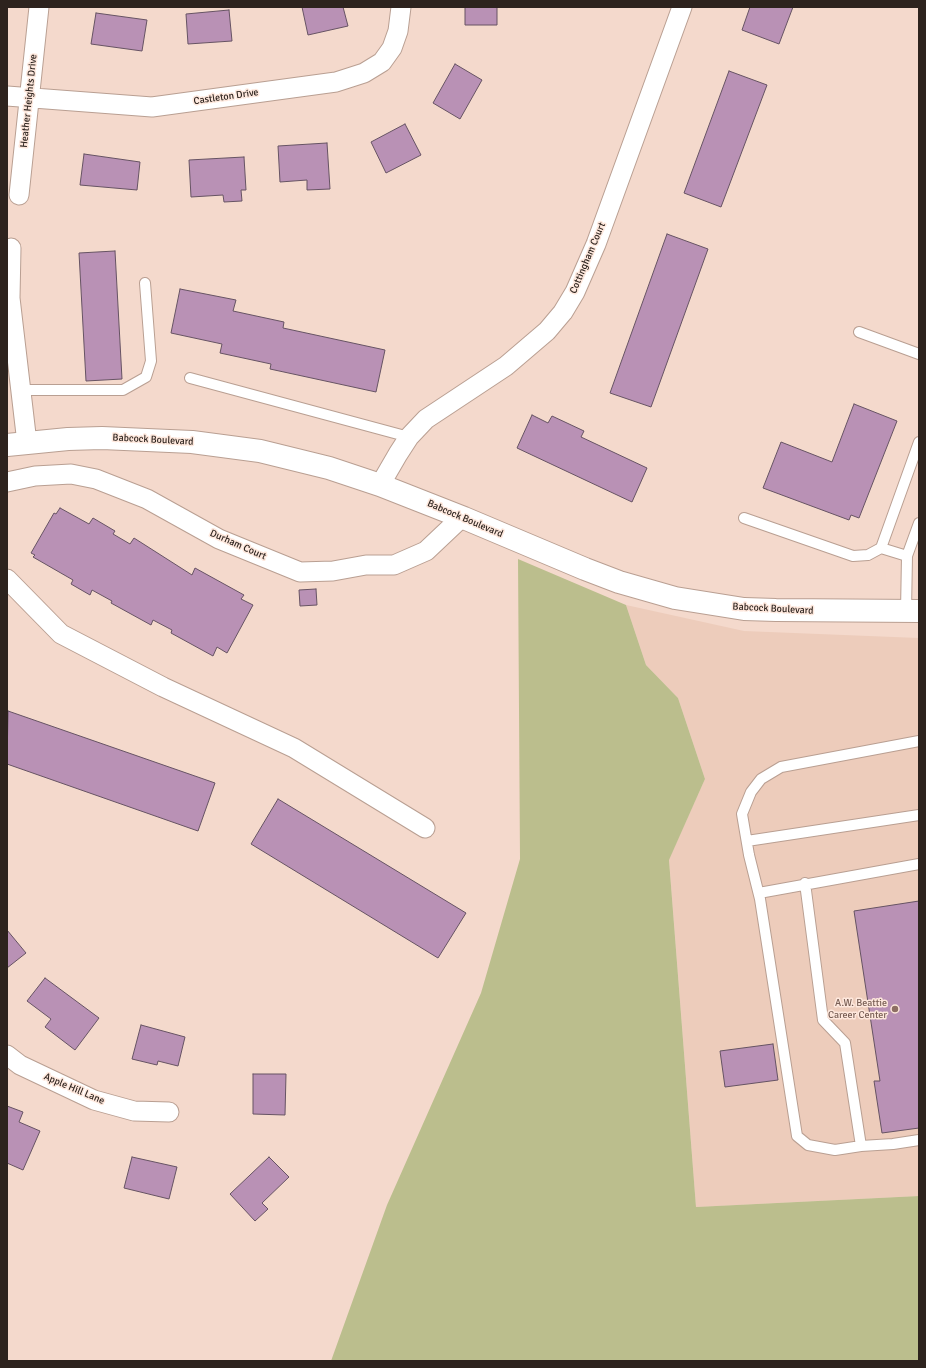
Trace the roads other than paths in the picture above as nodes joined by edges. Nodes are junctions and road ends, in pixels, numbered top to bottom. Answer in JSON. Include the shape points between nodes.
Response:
{"nodes":[{"id":1,"x":39,"y":7,"type":"edge"},
{"id":2,"x":400,"y":7,"type":"edge"},
{"id":3,"x":682,"y":7,"type":"edge"},
{"id":4,"x":7,"y":96,"type":"edge"},
{"id":5,"x":29,"y":99,"type":"junction"},
{"id":6,"x":19,"y":195,"type":"dead end"},
{"id":7,"x":11,"y":248,"type":"dead end"},
{"id":8,"x":145,"y":283,"type":"dead end"},
{"id":9,"x":860,"y":332,"type":"dead end"},
{"id":10,"x":919,"y":354,"type":"edge"},
{"id":11,"x":190,"y":378,"type":"dead end"},
{"id":12,"x":20,"y":390,"type":"junction"},
{"id":13,"x":409,"y":437,"type":"junction"},
{"id":14,"x":919,"y":442,"type":"edge"},
{"id":15,"x":17,"y":444,"type":"edge"},
{"id":16,"x":7,"y":482,"type":"edge"},
{"id":17,"x":380,"y":485,"type":"junction"},
{"id":18,"x":462,"y":517,"type":"junction"},
{"id":19,"x":744,"y":518,"type":"dead end"},
{"id":20,"x":919,"y":523,"type":"edge"},
{"id":21,"x":881,"y":548,"type":"junction"},
{"id":22,"x":907,"y":556,"type":"junction"},
{"id":23,"x":7,"y":579,"type":"edge"},
{"id":24,"x":913,"y":611,"type":"edge"},
{"id":25,"x":919,"y":741,"type":"edge"},
{"id":26,"x":919,"y":815,"type":"edge"},
{"id":27,"x":425,"y":828,"type":"dead end"},
{"id":28,"x":747,"y":841,"type":"junction"},
{"id":29,"x":919,"y":864,"type":"edge"},
{"id":30,"x":805,"y":883,"type":"junction"},
{"id":31,"x":759,"y":893,"type":"junction"},
{"id":32,"x":7,"y":1055,"type":"edge"},
{"id":33,"x":169,"y":1112,"type":"dead end"},
{"id":34,"x":919,"y":1140,"type":"edge"},
{"id":35,"x":861,"y":1146,"type":"junction"}],
"edges":[{"from":1,"to":5,"type":"street","name":"Heather Heights Drive"},
{"from":2,"to":5,"type":"street","name":"Castleton Drive","via":[[398,32],[392,48],[382,62],[364,73],[336,82],[152,107]]},
{"from":3,"to":13,"type":"street","name":"Cottingham Court","via":[[596,244],[575,292],[563,312],[528,348],[476,387],[426,419]]},
{"from":4,"to":5,"type":"street","name":"Castleton Drive"},
{"from":5,"to":6,"type":"street","name":"Heather Heights Drive"},
{"from":7,"to":12,"type":"street","via":[[10,298]]},
{"from":8,"to":12,"type":"lane","via":[[151,361],[146,377],[123,390]]},
{"from":9,"to":10,"type":"lane"},
{"from":11,"to":13,"type":"lane"},
{"from":12,"to":15,"type":"street"},
{"from":13,"to":17,"type":"street","name":"Cottingham Court"},
{"from":14,"to":21,"type":"lane"},
{"from":15,"to":17,"type":"main road","name":"Babcock Boulevard","via":[[102,438],[224,445],[295,458]]},
{"from":16,"to":18,"type":"street","name":"Durham Court","via":[[35,476],[71,474],[96,478],[147,499],[219,539],[300,572],[333,572],[366,564],[394,565],[426,551]]},
{"from":17,"to":18,"type":"main road","name":"Babcock Boulevard"},
{"from":18,"to":24,"type":"main road","name":"Babcock Boulevard","via":[[619,582],[675,598],[744,609]]},
{"from":19,"to":21,"type":"lane","via":[[853,556],[868,555]]},
{"from":20,"to":22,"type":"lane"},
{"from":21,"to":22,"type":"lane"},
{"from":22,"to":24,"type":"lane"},
{"from":23,"to":27,"type":"street","via":[[60,634],[163,687],[294,748]]},
{"from":25,"to":28,"type":"lane","via":[[781,768],[761,779],[751,792],[742,814]]},
{"from":26,"to":28,"type":"lane"},
{"from":28,"to":31,"type":"lane"},
{"from":29,"to":30,"type":"lane"},
{"from":30,"to":31,"type":"lane"},
{"from":30,"to":35,"type":"lane","via":[[823,1020],[845,1042]]},
{"from":31,"to":35,"type":"lane","via":[[796,1136],[808,1145],[835,1150]]},
{"from":32,"to":33,"type":"street","name":"Apple Hill Lane","via":[[20,1065],[94,1100],[134,1111]]},
{"from":34,"to":35,"type":"lane"}]}
